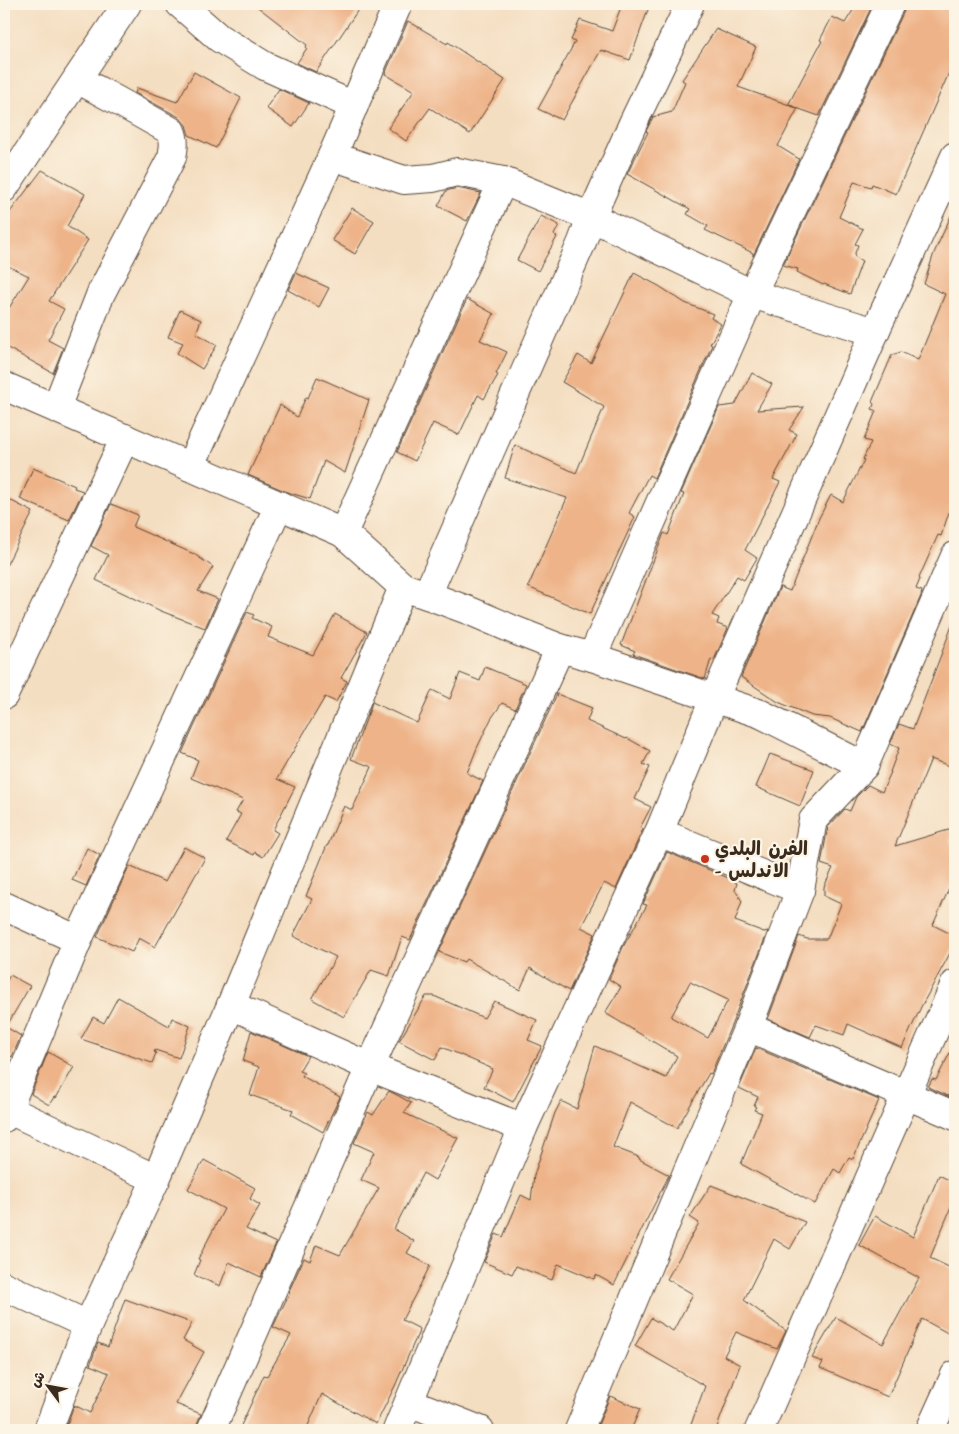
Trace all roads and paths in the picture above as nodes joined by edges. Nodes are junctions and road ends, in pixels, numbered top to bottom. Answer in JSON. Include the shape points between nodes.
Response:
{"nodes":[{"id":1,"x":127,"y":4,"type":"edge"},
{"id":2,"x":180,"y":4,"type":"edge"},
{"id":3,"x":398,"y":4,"type":"edge"},
{"id":4,"x":690,"y":4,"type":"edge"},
{"id":5,"x":890,"y":4,"type":"edge"},
{"id":6,"x":77,"y":79,"type":"junction"},
{"id":7,"x":354,"y":106,"type":"junction"},
{"id":8,"x":332,"y":156,"type":"junction"},
{"id":9,"x":955,"y":156,"type":"edge"},
{"id":10,"x":503,"y":180,"type":"junction"},
{"id":11,"x":4,"y":188,"type":"edge"},
{"id":12,"x":591,"y":217,"type":"junction"},
{"id":13,"x":752,"y":294,"type":"junction"},
{"id":14,"x":875,"y":332,"type":"junction"},
{"id":15,"x":4,"y":386,"type":"edge"},
{"id":16,"x":56,"y":408,"type":"junction"},
{"id":17,"x":125,"y":438,"type":"junction"},
{"id":18,"x":190,"y":466,"type":"junction"},
{"id":19,"x":279,"y":505,"type":"junction"},
{"id":20,"x":343,"y":533,"type":"junction"},
{"id":21,"x":955,"y":556,"type":"edge"},
{"id":22,"x":415,"y":591,"type":"junction"},
{"id":23,"x":560,"y":648,"type":"junction"},
{"id":24,"x":592,"y":657,"type":"junction"},
{"id":25,"x":4,"y":695,"type":"edge"},
{"id":26,"x":714,"y":699,"type":"junction"},
{"id":27,"x":864,"y":766,"type":"junction"},
{"id":28,"x":659,"y":832,"type":"junction"},
{"id":29,"x":800,"y":890,"type":"junction"},
{"id":30,"x":4,"y":906,"type":"edge"},
{"id":31,"x":78,"y":940,"type":"junction"},
{"id":32,"x":955,"y":984,"type":"edge"},
{"id":33,"x":230,"y":1005,"type":"junction"},
{"id":34,"x":748,"y":1027,"type":"junction"},
{"id":35,"x":370,"y":1067,"type":"junction"},
{"id":36,"x":907,"y":1095,"type":"junction"},
{"id":37,"x":6,"y":1114,"type":"edge"},
{"id":38,"x":955,"y":1116,"type":"edge"},
{"id":39,"x":523,"y":1128,"type":"junction"},
{"id":40,"x":156,"y":1179,"type":"junction"},
{"id":41,"x":4,"y":1286,"type":"edge"},
{"id":42,"x":88,"y":1325,"type":"junction"},
{"id":43,"x":955,"y":1375,"type":"edge"},
{"id":44,"x":409,"y":1402,"type":"junction"},
{"id":45,"x":48,"y":1430,"type":"edge"},
{"id":46,"x":211,"y":1430,"type":"edge"},
{"id":47,"x":397,"y":1430,"type":"edge"},
{"id":48,"x":480,"y":1430,"type":"edge"},
{"id":49,"x":579,"y":1430,"type":"edge"},
{"id":50,"x":758,"y":1430,"type":"edge"},
{"id":51,"x":930,"y":1430,"type":"edge"}],
"edges":[{"from":1,"to":6,"type":"street"},
{"from":2,"to":7,"type":"street","via":[[219,38],[265,66]]},
{"from":3,"to":7,"type":"street"},
{"from":4,"to":12,"type":"street"},
{"from":5,"to":13,"type":"street"},
{"from":6,"to":11,"type":"street"},
{"from":6,"to":16,"type":"street","via":[[171,131],[174,146],[172,158],[101,292]]},
{"from":7,"to":8,"type":"street"},
{"from":8,"to":10,"type":"street","via":[[404,180],[457,172]]},
{"from":8,"to":18,"type":"street"},
{"from":9,"to":14,"type":"street"},
{"from":10,"to":12,"type":"street"},
{"from":10,"to":20,"type":"street"},
{"from":12,"to":13,"type":"street"},
{"from":12,"to":22,"type":"street","via":[[578,252]]},
{"from":13,"to":14,"type":"street"},
{"from":13,"to":24,"type":"street"},
{"from":14,"to":26,"type":"street"},
{"from":15,"to":16,"type":"street"},
{"from":16,"to":17,"type":"street"},
{"from":17,"to":18,"type":"street"},
{"from":17,"to":25,"type":"street"},
{"from":18,"to":19,"type":"street"},
{"from":19,"to":20,"type":"street"},
{"from":19,"to":31,"type":"street"},
{"from":20,"to":22,"type":"street"},
{"from":21,"to":27,"type":"street"},
{"from":22,"to":23,"type":"street"},
{"from":22,"to":33,"type":"street"},
{"from":23,"to":24,"type":"street"},
{"from":23,"to":35,"type":"street"},
{"from":24,"to":26,"type":"street"},
{"from":26,"to":27,"type":"street","via":[[761,714]]},
{"from":26,"to":28,"type":"street"},
{"from":27,"to":29,"type":"street","via":[[813,820]]},
{"from":28,"to":29,"type":"street"},
{"from":28,"to":39,"type":"street"},
{"from":29,"to":34,"type":"street"},
{"from":30,"to":31,"type":"street"},
{"from":31,"to":37,"type":"street"},
{"from":32,"to":36,"type":"street"},
{"from":33,"to":35,"type":"street"},
{"from":33,"to":40,"type":"street"},
{"from":34,"to":36,"type":"street"},
{"from":34,"to":49,"type":"street"},
{"from":35,"to":39,"type":"street"},
{"from":35,"to":46,"type":"street"},
{"from":36,"to":38,"type":"street"},
{"from":36,"to":50,"type":"street"},
{"from":37,"to":40,"type":"street"},
{"from":39,"to":44,"type":"street"},
{"from":40,"to":42,"type":"street"},
{"from":41,"to":42,"type":"street"},
{"from":42,"to":45,"type":"street"},
{"from":43,"to":51,"type":"street"},
{"from":44,"to":47,"type":"street"},
{"from":44,"to":48,"type":"street"}]}
